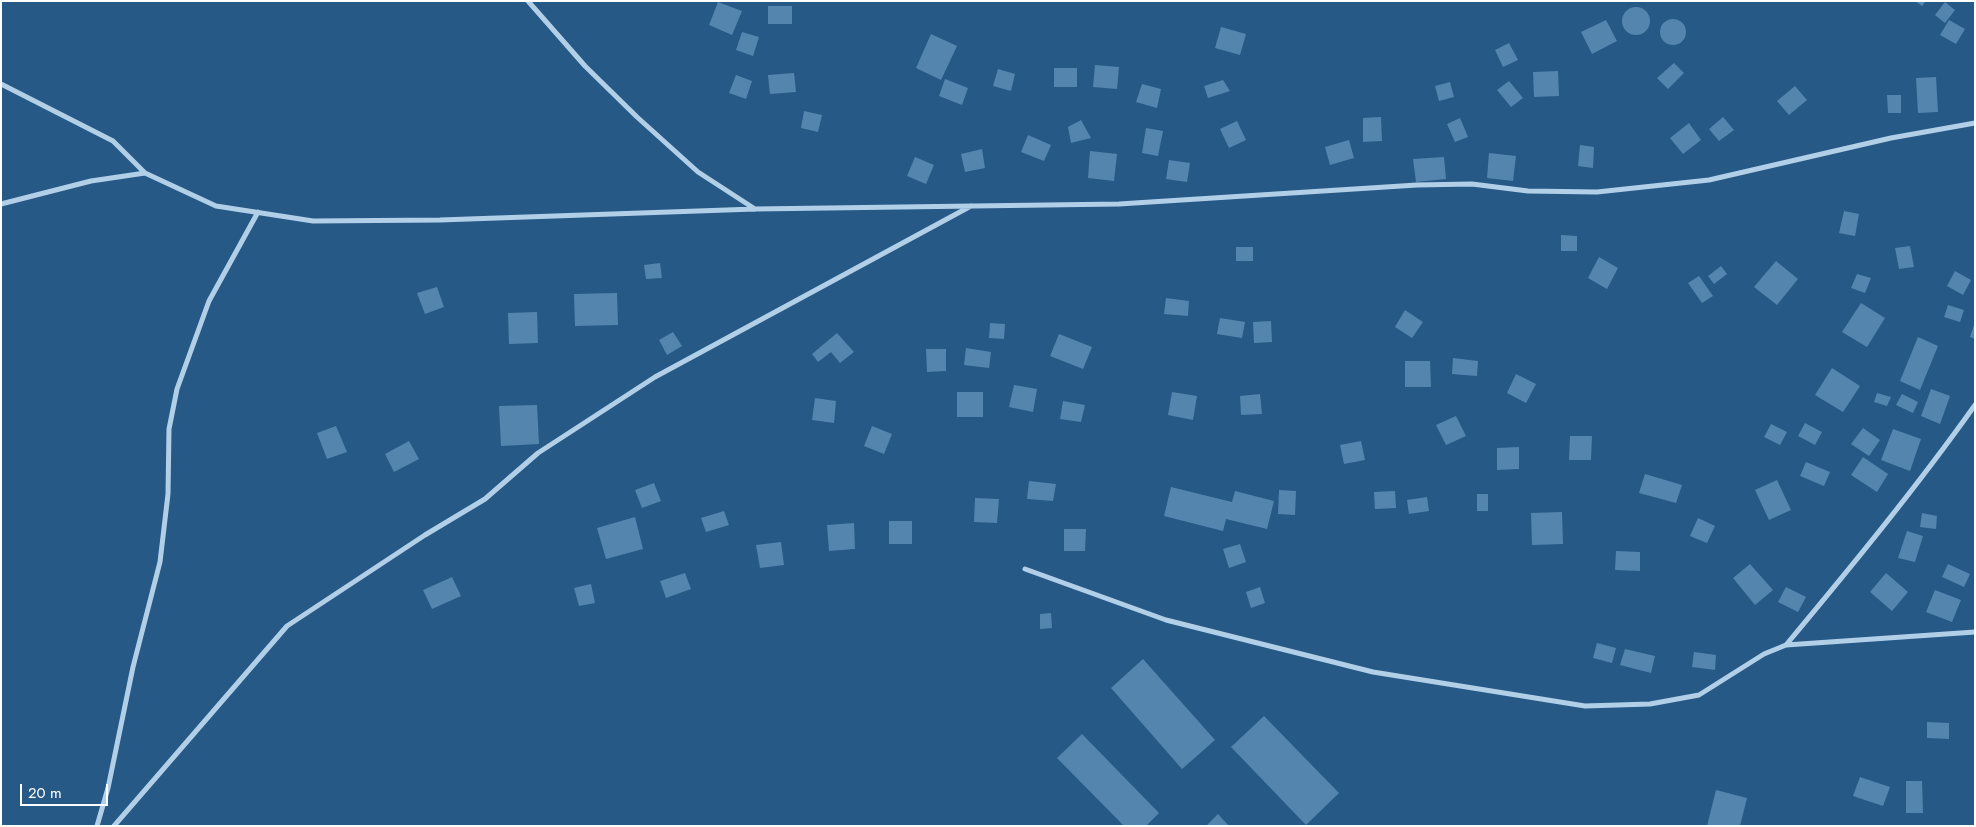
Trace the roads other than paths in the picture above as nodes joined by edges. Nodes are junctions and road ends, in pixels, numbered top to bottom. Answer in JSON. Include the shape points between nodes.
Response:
{"nodes":[{"id":1,"x":528,"y":1,"type":"edge"},
{"id":2,"x":1,"y":84,"type":"edge"},
{"id":3,"x":1975,"y":123,"type":"edge"},
{"id":4,"x":145,"y":172,"type":"junction"},
{"id":5,"x":1,"y":204,"type":"edge"},
{"id":6,"x":971,"y":205,"type":"junction"},
{"id":7,"x":755,"y":209,"type":"junction"},
{"id":8,"x":258,"y":212,"type":"junction"},
{"id":9,"x":1975,"y":405,"type":"edge"},
{"id":10,"x":1025,"y":569,"type":"dead end"},
{"id":11,"x":1975,"y":632,"type":"edge"},
{"id":12,"x":1786,"y":645,"type":"junction"},
{"id":13,"x":97,"y":826,"type":"edge"},
{"id":14,"x":114,"y":826,"type":"edge"}],
"edges":[{"from":1,"to":7,"type":"street","via":[[585,66],[637,117],[698,172]]},
{"from":2,"to":4,"type":"street","via":[[113,141]]},
{"from":3,"to":6,"type":"street","via":[[1891,138],[1709,180],[1598,192],[1528,191],[1472,184],[1416,185],[1119,204]]},
{"from":4,"to":5,"type":"street","via":[[92,181]]},
{"from":4,"to":8,"type":"street","via":[[216,206]]},
{"from":6,"to":7,"type":"street"},
{"from":6,"to":14,"type":"street","via":[[655,377],[538,453],[485,499],[287,626]]},
{"from":7,"to":8,"type":"street","via":[[313,221]]},
{"from":8,"to":13,"type":"street","via":[[209,301],[178,389],[169,429],[168,494],[160,562]]},
{"from":9,"to":12,"type":"street","via":[[1868,547]]},
{"from":10,"to":12,"type":"street","via":[[1166,620],[1374,672],[1585,706],[1650,704],[1699,696],[1764,654]]},
{"from":11,"to":12,"type":"street"}]}
